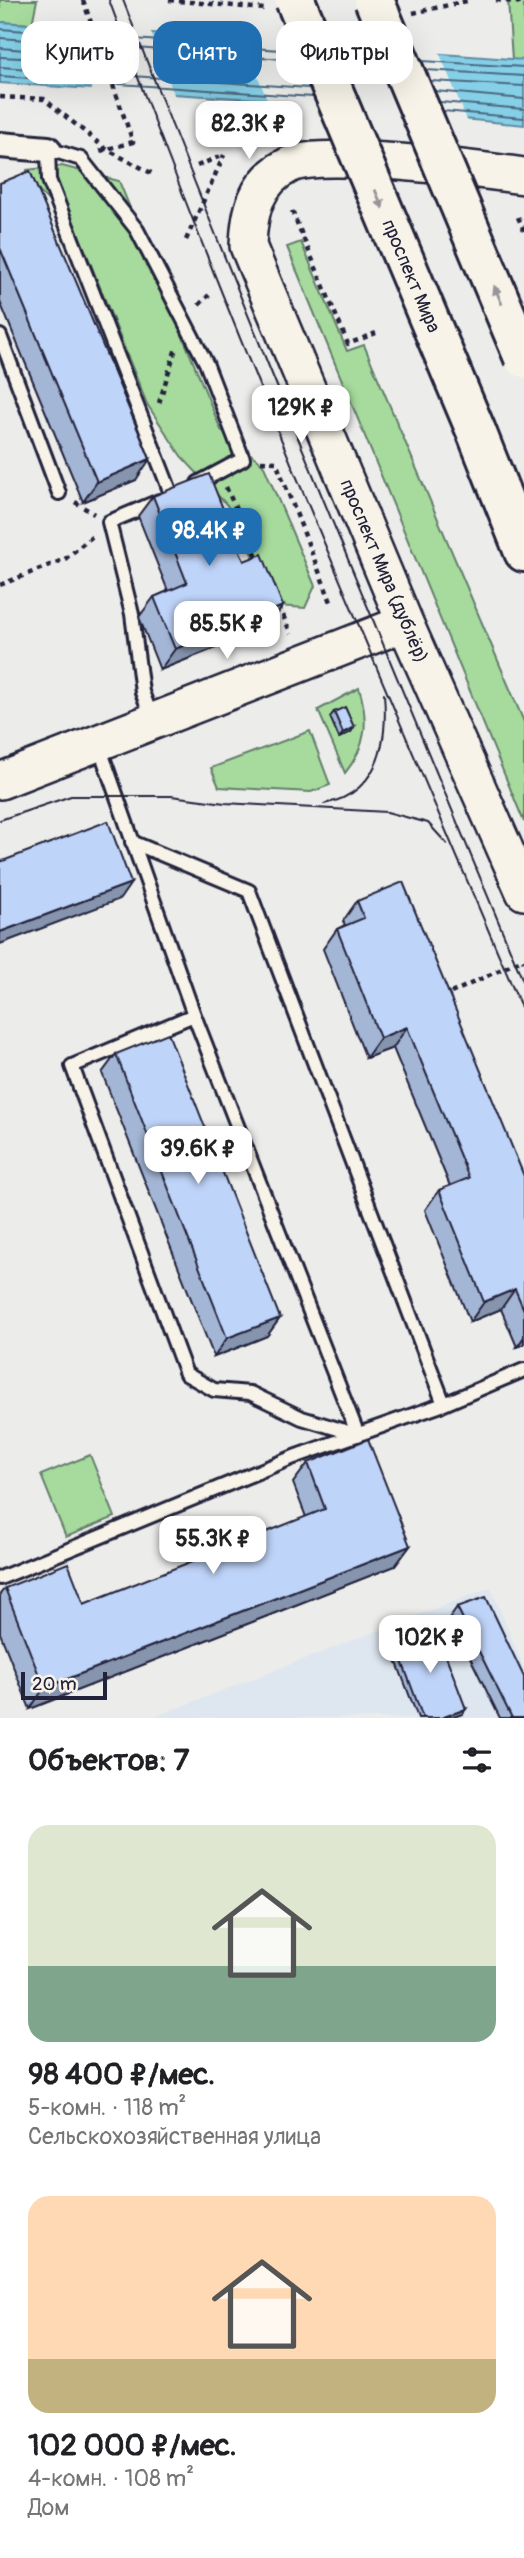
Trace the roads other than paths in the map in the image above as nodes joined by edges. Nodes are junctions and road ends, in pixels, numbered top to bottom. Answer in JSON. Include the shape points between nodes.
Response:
{"nodes":[{"id":1,"x":295,"y":0,"type":"edge"},
{"id":2,"x":374,"y":0,"type":"edge"},
{"id":3,"x":0,"y":145,"type":"edge"},
{"id":4,"x":48,"y":149,"type":"junction"},
{"id":5,"x":524,"y":176,"type":"edge"},
{"id":6,"x":0,"y":335,"type":"edge"},
{"id":7,"x":524,"y":358,"type":"edge"},
{"id":8,"x":59,"y":493,"type":"road end"},
{"id":9,"x":172,"y":496,"type":"junction"},
{"id":10,"x":524,"y":552,"type":"edge"},
{"id":11,"x":405,"y":623,"type":"junction"},
{"id":12,"x":153,"y":720,"type":"junction"},
{"id":13,"x":97,"y":743,"type":"junction"},
{"id":14,"x":0,"y":781,"type":"edge"},
{"id":15,"x":132,"y":842,"type":"junction"},
{"id":16,"x":524,"y":892,"type":"edge"},
{"id":17,"x":194,"y":1014,"type":"junction"},
{"id":18,"x":524,"y":1370,"type":"edge"},
{"id":19,"x":444,"y":1404,"type":"junction"},
{"id":20,"x":358,"y":1435,"type":"junction"},
{"id":21,"x":0,"y":1578,"type":"edge"}],
"edges":[{"from":1,"to":10,"type":"main road","name":"проспект Мира","one_way":true,"bridge":true},
{"from":7,"to":2,"type":"main road","one_way":true,"bridge":true},
{"from":3,"to":4,"type":"street"},
{"from":4,"to":9,"type":"lane","via":[[50,180]]},
{"from":4,"to":9,"type":"lane","via":[[80,159],[136,230],[185,317],[243,459]]},
{"from":5,"to":11,"type":"main road","name":"проспект Мира (дублёр)","via":[[335,158],[312,160],[290,165],[271,178],[255,197],[249,218],[248,246]]},
{"from":6,"to":8,"type":"lane"},
{"from":9,"to":12,"type":"lane","via":[[109,522],[132,614],[142,692]]},
{"from":11,"to":12,"type":"main road"},
{"from":11,"to":16,"type":"main road","name":"проспект Мира (дублёр)"},
{"from":12,"to":13,"type":"main road"},
{"from":13,"to":14,"type":"main road"},
{"from":13,"to":15,"type":"lane"},
{"from":15,"to":17,"type":"lane"},
{"from":15,"to":19,"type":"lane","via":[[249,891]]},
{"from":17,"to":20,"type":"lane"},
{"from":17,"to":20,"type":"lane","via":[[72,1066],[186,1374],[214,1390],[250,1393],[302,1418]]},
{"from":18,"to":19,"type":"lane"},
{"from":19,"to":20,"type":"lane"},
{"from":20,"to":21,"type":"lane"}]}
